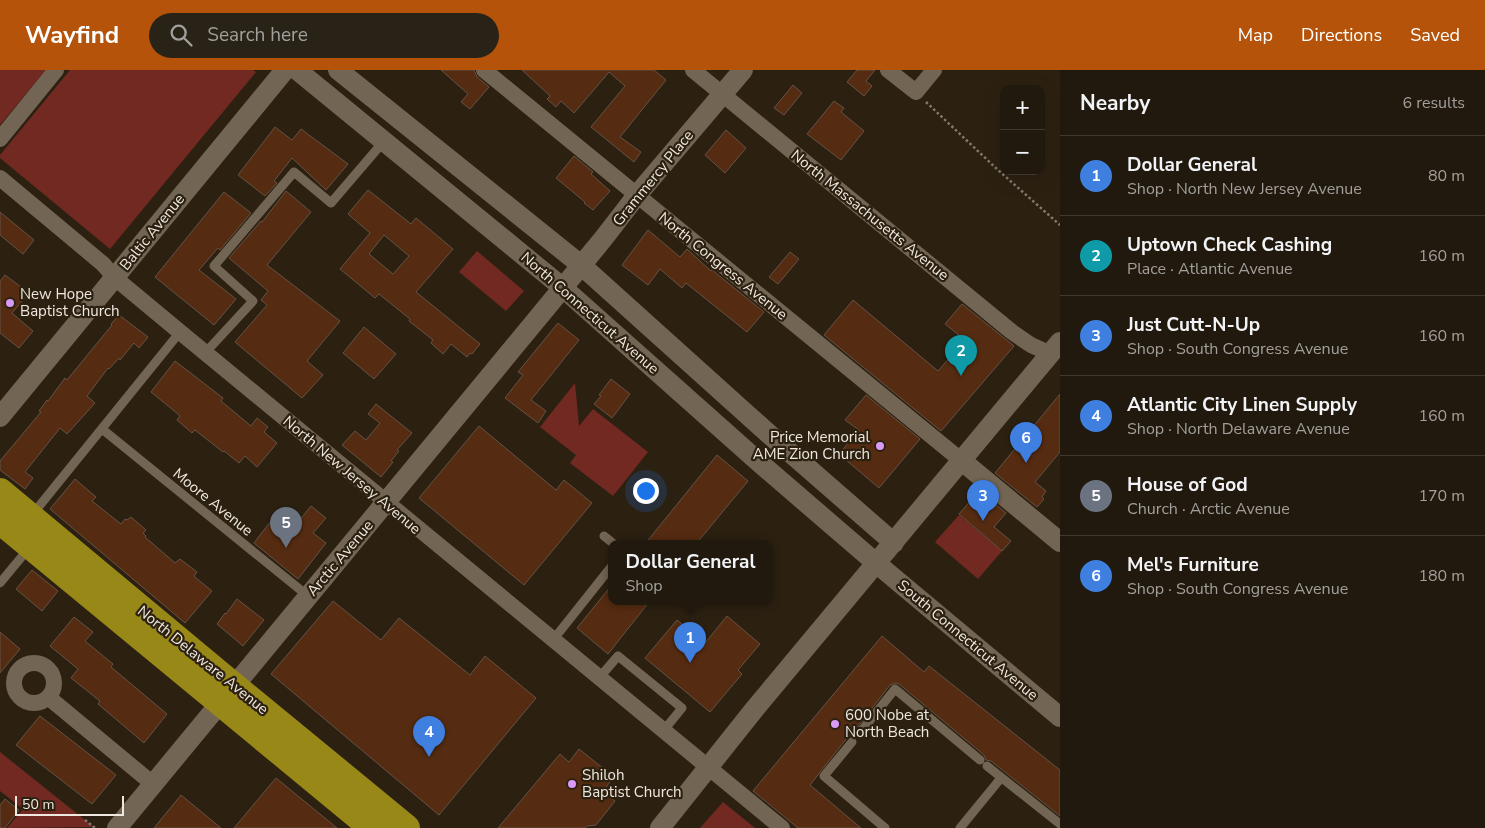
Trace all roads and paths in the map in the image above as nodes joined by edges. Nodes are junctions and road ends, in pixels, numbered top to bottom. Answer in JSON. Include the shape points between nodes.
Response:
{"nodes":[{"id":1,"x":56,"y":70,"type":"edge"},
{"id":2,"x":285,"y":70,"type":"edge"},
{"id":3,"x":297,"y":70,"type":"edge"},
{"id":4,"x":338,"y":70,"type":"edge"},
{"id":5,"x":484,"y":70,"type":"edge"},
{"id":6,"x":693,"y":70,"type":"edge"},
{"id":7,"x":743,"y":70,"type":"edge"},
{"id":8,"x":888,"y":70,"type":"edge"},
{"id":9,"x":934,"y":70,"type":"edge"},
{"id":10,"x":916,"y":92,"type":"junction"},
{"id":11,"x":723,"y":94,"type":"junction"},
{"id":12,"x":0,"y":139,"type":"edge"},
{"id":13,"x":384,"y":141,"type":"junction"},
{"id":14,"x":0,"y":178,"type":"edge"},
{"id":15,"x":637,"y":195,"type":"junction"},
{"id":16,"x":1060,"y":225,"type":"edge"},
{"id":17,"x":581,"y":265,"type":"junction"},
{"id":18,"x":115,"y":278,"type":"junction"},
{"id":19,"x":562,"y":287,"type":"junction"},
{"id":20,"x":180,"y":332,"type":"junction"},
{"id":21,"x":1057,"y":352,"type":"edge"},
{"id":22,"x":205,"y":353,"type":"junction"},
{"id":23,"x":0,"y":417,"type":"edge"},
{"id":24,"x":102,"y":430,"type":"junction"},
{"id":25,"x":962,"y":461,"type":"junction"},
{"id":26,"x":0,"y":492,"type":"edge"},
{"id":27,"x":386,"y":503,"type":"junction"},
{"id":28,"x":30,"y":518,"type":"junction"},
{"id":29,"x":0,"y":520,"type":"edge"},
{"id":30,"x":604,"y":536,"type":"dead end"},
{"id":31,"x":609,"y":540,"type":"edge"},
{"id":32,"x":1060,"y":542,"type":"edge"},
{"id":33,"x":894,"y":543,"type":"junction"},
{"id":34,"x":31,"y":546,"type":"junction"},
{"id":35,"x":876,"y":563,"type":"junction"},
{"id":36,"x":608,"y":571,"type":"edge"},
{"id":37,"x":0,"y":583,"type":"edge"},
{"id":38,"x":308,"y":596,"type":"junction"},
{"id":39,"x":553,"y":640,"type":"junction"},
{"id":40,"x":599,"y":678,"type":"junction"},
{"id":41,"x":228,"y":694,"type":"junction"},
{"id":42,"x":48,"y":697,"type":"dead end"},
{"id":43,"x":1060,"y":717,"type":"edge"},
{"id":44,"x":664,"y":730,"type":"junction"},
{"id":45,"x":858,"y":734,"type":"dead end"},
{"id":46,"x":852,"y":742,"type":"dead end"},
{"id":47,"x":708,"y":767,"type":"junction"},
{"id":48,"x":1001,"y":778,"type":"junction"},
{"id":49,"x":153,"y":784,"type":"junction"},
{"id":50,"x":86,"y":820,"type":"dead end"},
{"id":51,"x":1060,"y":824,"type":"edge"},
{"id":52,"x":95,"y":828,"type":"edge"},
{"id":53,"x":117,"y":828,"type":"edge"},
{"id":54,"x":373,"y":828,"type":"edge"},
{"id":55,"x":406,"y":828,"type":"edge"},
{"id":56,"x":660,"y":828,"type":"edge"},
{"id":57,"x":782,"y":828,"type":"edge"},
{"id":58,"x":884,"y":828,"type":"edge"},
{"id":59,"x":960,"y":828,"type":"edge"}],
"edges":[{"from":1,"to":12,"type":"street"},
{"from":2,"to":18,"type":"street","name":"Baltic Avenue"},
{"from":3,"to":13,"type":"street","name":"North Connecticut Avenue"},
{"from":4,"to":17,"type":"street","name":"North Connecticut Avenue"},
{"from":5,"to":15,"type":"street","name":"North Congress Avenue"},
{"from":6,"to":11,"type":"street","name":"North Massachusetts Avenue"},
{"from":7,"to":11,"type":"street","name":"Grammercy Place"},
{"from":8,"to":10,"type":"street"},
{"from":9,"to":10,"type":"street"},
{"from":10,"to":16,"type":"path"},
{"from":11,"to":15,"type":"street","name":"Grammercy Place"},
{"from":11,"to":21,"type":"street","name":"North Massachusetts Avenue","via":[[1012,332],[1031,345]]},
{"from":13,"to":19,"type":"street","name":"North Connecticut Avenue"},
{"from":13,"to":22,"type":"lane","via":[[331,203],[294,172],[214,266],[253,301]]},
{"from":14,"to":18,"type":"street","name":"North New Jersey Avenue","via":[[103,264]]},
{"from":15,"to":17,"type":"street","name":"Grammercy Place"},
{"from":15,"to":25,"type":"street","name":"North Congress Avenue"},
{"from":17,"to":19,"type":"street","name":"Grammercy Place"},
{"from":17,"to":33,"type":"street","name":"North Connecticut Avenue"},
{"from":18,"to":20,"type":"street","name":"North New Jersey Avenue"},
{"from":18,"to":23,"type":"street","name":"Baltic Avenue"},
{"from":19,"to":27,"type":"street","name":"Arctic Avenue"},
{"from":19,"to":35,"type":"street","name":"North Connecticut Avenue"},
{"from":20,"to":22,"type":"street","name":"North New Jersey Avenue"},
{"from":20,"to":24,"type":"lane"},
{"from":21,"to":25,"type":"street","via":[[1010,402]]},
{"from":22,"to":27,"type":"street","name":"North New Jersey Avenue"},
{"from":24,"to":28,"type":"lane"},
{"from":24,"to":38,"type":"lane","name":"Moore Avenue"},
{"from":25,"to":32,"type":"street"},
{"from":25,"to":33,"type":"street"},
{"from":26,"to":28,"type":"highway","name":"North Delaware Avenue"},
{"from":27,"to":38,"type":"street","name":"Arctic Avenue"},
{"from":27,"to":39,"type":"street","name":"North New Jersey Avenue"},
{"from":28,"to":41,"type":"highway","name":"North Delaware Avenue"},
{"from":29,"to":34,"type":"highway","name":"North Delaware Avenue"},
{"from":30,"to":31,"type":"lane"},
{"from":33,"to":35,"type":"street"},
{"from":34,"to":37,"type":"lane"},
{"from":34,"to":41,"type":"highway","name":"North Delaware Avenue"},
{"from":35,"to":43,"type":"street","name":"South Connecticut Avenue"},
{"from":35,"to":47,"type":"street"},
{"from":36,"to":39,"type":"lane"},
{"from":38,"to":41,"type":"street","name":"Arctic Avenue"},
{"from":39,"to":40,"type":"street","name":"North New Jersey Avenue"},
{"from":40,"to":44,"type":"street","name":"North New Jersey Avenue"},
{"from":40,"to":44,"type":"lane","via":[[618,656],[682,708]]},
{"from":41,"to":49,"type":"street","name":"Arctic Avenue"},
{"from":41,"to":54,"type":"highway","name":"North Delaware Avenue"},
{"from":41,"to":55,"type":"highway","name":"North Delaware Avenue"},
{"from":42,"to":49,"type":"street"},
{"from":44,"to":47,"type":"street","name":"North New Jersey Avenue"},
{"from":45,"to":48,"type":"lane","via":[[895,690]]},
{"from":46,"to":58,"type":"lane","via":[[824,776]]},
{"from":47,"to":56,"type":"street"},
{"from":47,"to":57,"type":"street","name":"North New Jersey Avenue"},
{"from":48,"to":51,"type":"lane"},
{"from":48,"to":59,"type":"lane"},
{"from":49,"to":53,"type":"street","name":"Arctic Avenue"},
{"from":50,"to":52,"type":"path"}]}
